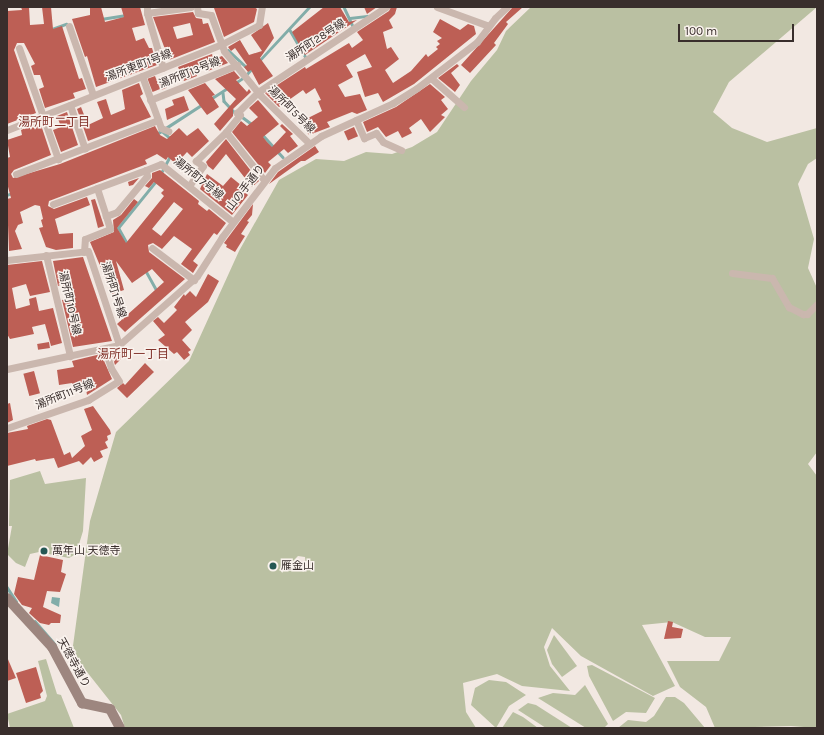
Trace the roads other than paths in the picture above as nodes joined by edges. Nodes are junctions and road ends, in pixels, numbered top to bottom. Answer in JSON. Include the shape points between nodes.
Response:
{"nodes":[{"id":1,"x":191,"y":7,"type":"edge"},
{"id":2,"x":196,"y":7,"type":"edge"},
{"id":3,"x":262,"y":7,"type":"edge"},
{"id":4,"x":386,"y":7,"type":"edge"},
{"id":5,"x":437,"y":7,"type":"edge"},
{"id":6,"x":507,"y":7,"type":"edge"},
{"id":7,"x":147,"y":10,"type":"edge"},
{"id":8,"x":69,"y":26,"type":"dead end"},
{"id":9,"x":489,"y":26,"type":"junction"},
{"id":10,"x":220,"y":45,"type":"junction"},
{"id":11,"x":19,"y":48,"type":"dead end"},
{"id":12,"x":237,"y":65,"type":"junction"},
{"id":13,"x":163,"y":68,"type":"junction"},
{"id":14,"x":142,"y":76,"type":"junction"},
{"id":15,"x":431,"y":78,"type":"junction"},
{"id":16,"x":258,"y":92,"type":"junction"},
{"id":17,"x":93,"y":95,"type":"junction"},
{"id":18,"x":150,"y":100,"type":"junction"},
{"id":19,"x":70,"y":105,"type":"junction"},
{"id":20,"x":464,"y":107,"type":"dead end"},
{"id":21,"x":41,"y":116,"type":"junction"},
{"id":22,"x":158,"y":120,"type":"junction"},
{"id":23,"x":356,"y":120,"type":"junction"},
{"id":24,"x":7,"y":130,"type":"edge"},
{"id":25,"x":168,"y":131,"type":"dead end"},
{"id":26,"x":226,"y":132,"type":"junction"},
{"id":27,"x":309,"y":144,"type":"junction"},
{"id":28,"x":86,"y":149,"type":"junction"},
{"id":29,"x":401,"y":150,"type":"dead end"},
{"id":30,"x":58,"y":159,"type":"junction"},
{"id":31,"x":146,"y":170,"type":"junction"},
{"id":32,"x":16,"y":174,"type":"dead end"},
{"id":33,"x":264,"y":180,"type":"junction"},
{"id":34,"x":189,"y":186,"type":"junction"},
{"id":35,"x":97,"y":188,"type":"junction"},
{"id":36,"x":53,"y":204,"type":"dead end"},
{"id":37,"x":106,"y":216,"type":"junction"},
{"id":38,"x":233,"y":222,"type":"junction"},
{"id":39,"x":152,"y":248,"type":"dead end"},
{"id":40,"x":84,"y":252,"type":"junction"},
{"id":41,"x":46,"y":255,"type":"junction"},
{"id":42,"x":7,"y":260,"type":"edge"},
{"id":43,"x":732,"y":273,"type":"dead end"},
{"id":44,"x":194,"y":280,"type":"junction"},
{"id":45,"x":817,"y":304,"type":"edge"},
{"id":46,"x":119,"y":346,"type":"junction"},
{"id":47,"x":106,"y":350,"type":"junction"},
{"id":48,"x":70,"y":356,"type":"junction"},
{"id":49,"x":7,"y":369,"type":"edge"},
{"id":50,"x":7,"y":428,"type":"edge"},
{"id":51,"x":7,"y":599,"type":"edge"},
{"id":52,"x":120,"y":728,"type":"edge"}],
"edges":[{"from":1,"to":7,"type":"street"},
{"from":2,"to":10,"type":"street","via":[[198,13],[210,15]]},
{"from":3,"to":10,"type":"street","name":"湯所東町1号線","via":[[259,25]]},
{"from":4,"to":16,"type":"street","name":"湯所町28号線"},
{"from":5,"to":9,"type":"street"},
{"from":6,"to":9,"type":"street","name":"山の手通り"},
{"from":7,"to":13,"type":"street"},
{"from":8,"to":17,"type":"street"},
{"from":9,"to":15,"type":"street","name":"山の手通り","via":[[477,42]]},
{"from":10,"to":12,"type":"street","name":"湯所町5号線"},
{"from":10,"to":13,"type":"street","name":"湯所東町1号線"},
{"from":11,"to":21,"type":"street"},
{"from":12,"to":16,"type":"street","name":"湯所町5号線"},
{"from":12,"to":18,"type":"street","name":"湯所町13号線"},
{"from":13,"to":14,"type":"street","name":"湯所東町1号線"},
{"from":14,"to":17,"type":"street","name":"湯所東町1号線"},
{"from":14,"to":18,"type":"street"},
{"from":15,"to":20,"type":"street"},
{"from":15,"to":23,"type":"street","name":"山の手通り","via":[[393,104]]},
{"from":16,"to":26,"type":"street","name":"湯所町28号線","via":[[237,113],[240,115]]},
{"from":16,"to":27,"type":"street","name":"湯所町5号線"},
{"from":17,"to":19,"type":"street","name":"湯所東町1号線"},
{"from":18,"to":22,"type":"street"},
{"from":19,"to":21,"type":"street","name":"湯所東町1号線"},
{"from":19,"to":28,"type":"street"},
{"from":21,"to":24,"type":"street","name":"湯所東町1号線"},
{"from":21,"to":30,"type":"street"},
{"from":22,"to":25,"type":"street","via":[[161,128]]},
{"from":22,"to":28,"type":"street"},
{"from":23,"to":27,"type":"street","name":"山の手通り"},
{"from":23,"to":29,"type":"street","via":[[364,138],[376,133],[386,144]]},
{"from":26,"to":33,"type":"street"},
{"from":26,"to":34,"type":"street","via":[[196,160],[203,166]]},
{"from":27,"to":33,"type":"street","name":"山の手通り","via":[[275,168]]},
{"from":28,"to":30,"type":"street"},
{"from":30,"to":32,"type":"street"},
{"from":31,"to":34,"type":"street","name":"湯所町7号線","via":[[161,164]]},
{"from":31,"to":35,"type":"street"},
{"from":31,"to":37,"type":"street","via":[[147,176],[117,212]]},
{"from":33,"to":38,"type":"street","name":"山の手通り"},
{"from":34,"to":38,"type":"street","name":"湯所町7号線"},
{"from":35,"to":36,"type":"street"},
{"from":35,"to":37,"type":"street"},
{"from":37,"to":40,"type":"street","via":[[110,229],[85,239]]},
{"from":38,"to":44,"type":"street","name":"山の手通り"},
{"from":39,"to":44,"type":"street"},
{"from":40,"to":41,"type":"street"},
{"from":40,"to":46,"type":"street","name":"湯所町1号線","via":[[88,251],[94,264]]},
{"from":41,"to":42,"type":"street"},
{"from":41,"to":48,"type":"street","name":"湯所町10号線"},
{"from":43,"to":45,"type":"street","via":[[772,278],[789,307],[803,314],[807,314]]},
{"from":44,"to":46,"type":"street","name":"山の手通り"},
{"from":46,"to":47,"type":"street","name":"山の手通り"},
{"from":47,"to":48,"type":"street","name":"山の手通り"},
{"from":47,"to":50,"type":"street","name":"湯所町11号線","via":[[111,368],[119,381],[88,400]]},
{"from":48,"to":49,"type":"street","name":"山の手通り"},
{"from":51,"to":52,"type":"street","name":"天徳寺通り","via":[[52,647],[82,703],[110,710]]}]}
